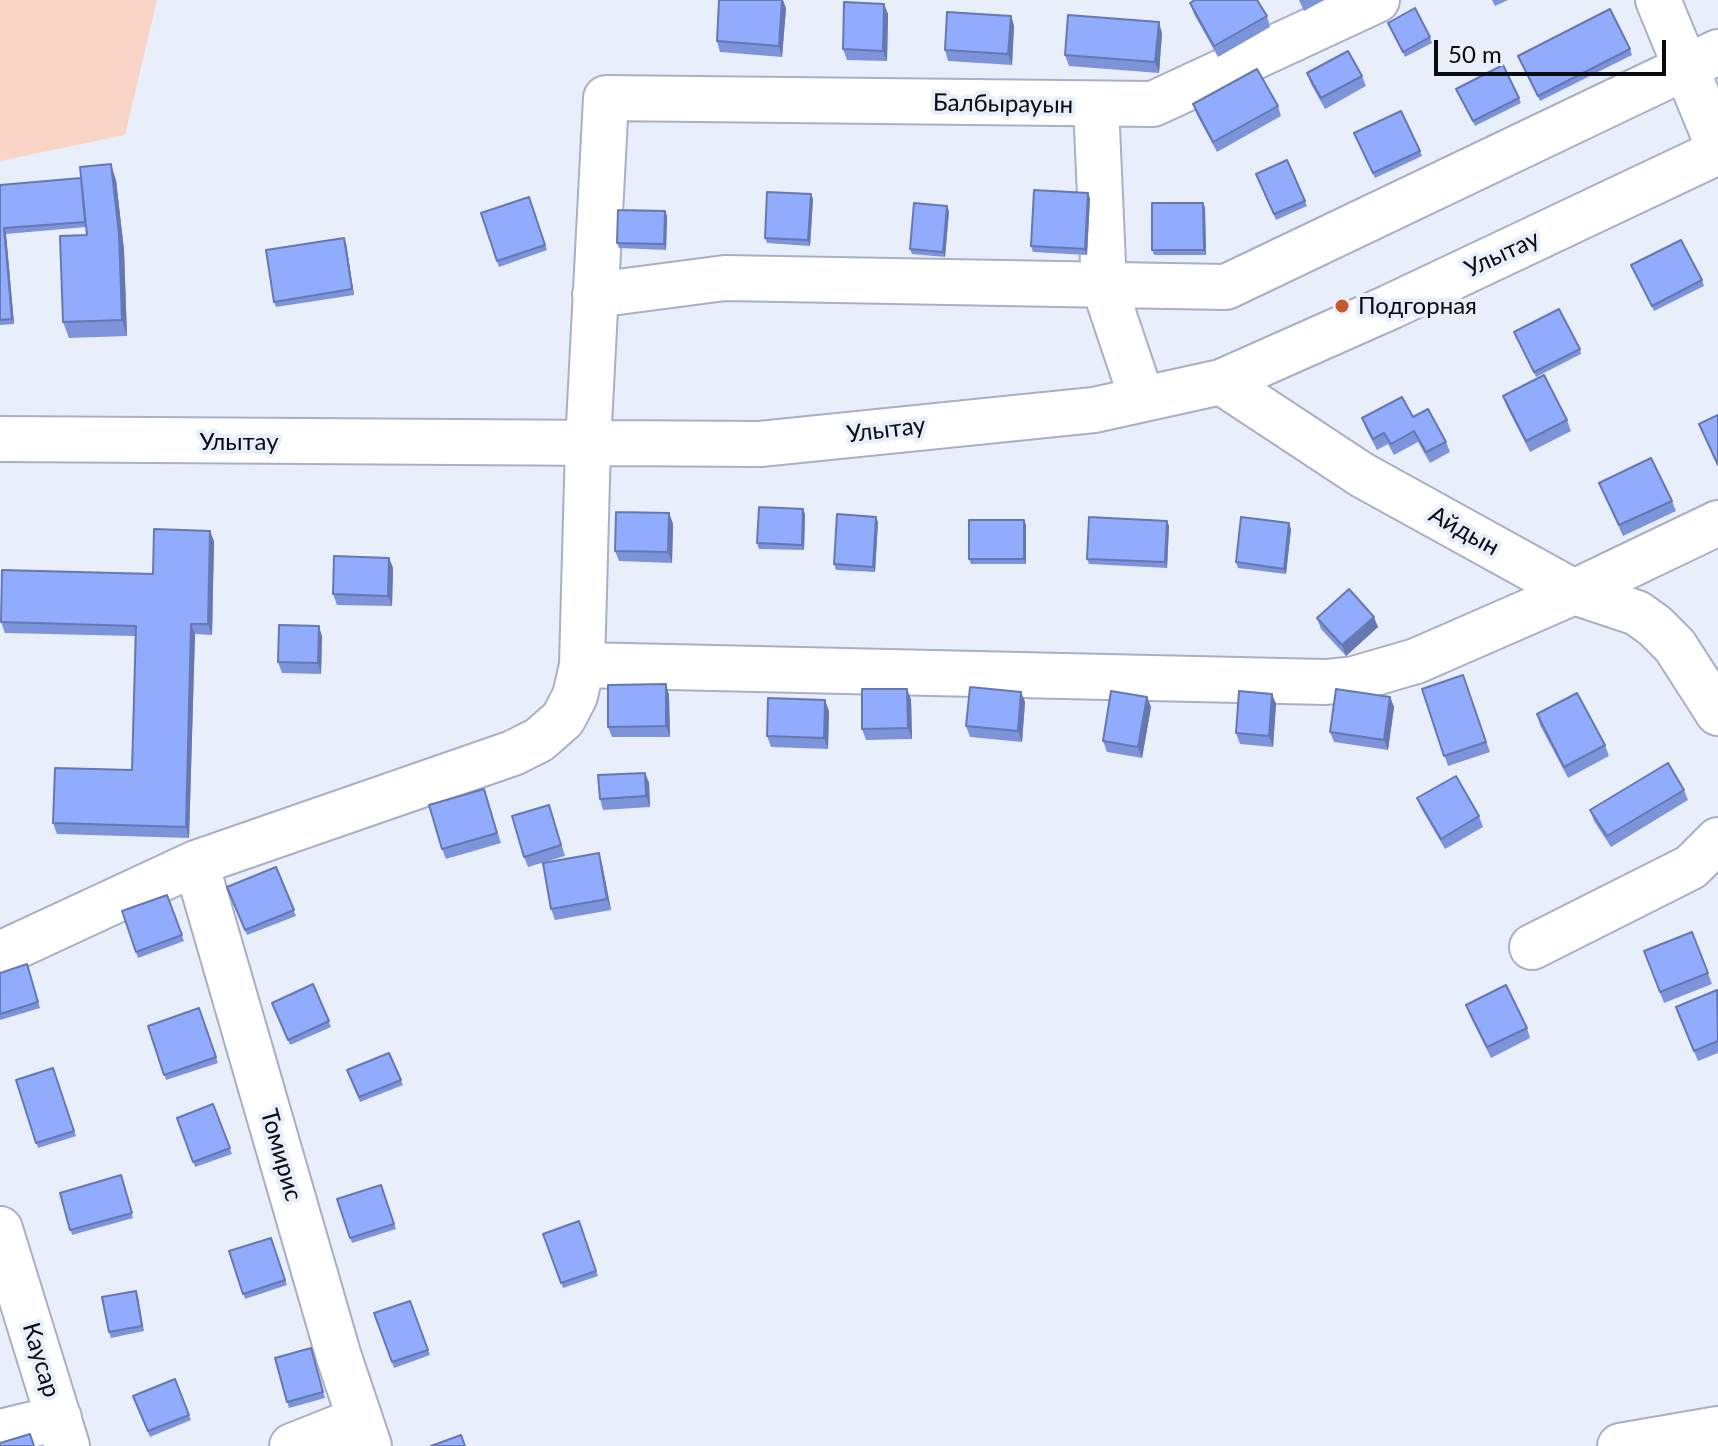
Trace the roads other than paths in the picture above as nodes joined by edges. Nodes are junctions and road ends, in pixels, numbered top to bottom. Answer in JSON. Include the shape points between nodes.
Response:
{"nodes":[{"id":1,"x":1377,"y":0,"type":"edge"},
{"id":2,"x":1658,"y":0,"type":"edge"},
{"id":3,"x":1702,"y":60,"type":"edge"},
{"id":4,"x":1096,"y":105,"type":"junction"},
{"id":5,"x":1718,"y":149,"type":"edge"},
{"id":6,"x":1104,"y":286,"type":"junction"},
{"id":7,"x":595,"y":295,"type":"junction"},
{"id":8,"x":1221,"y":382,"type":"junction"},
{"id":9,"x":1142,"y":399,"type":"junction"},
{"id":10,"x":0,"y":439,"type":"edge"},
{"id":11,"x":588,"y":444,"type":"junction"},
{"id":12,"x":1718,"y":523,"type":"edge"},
{"id":13,"x":1574,"y":592,"type":"junction"},
{"id":14,"x":582,"y":665,"type":"junction"},
{"id":15,"x":1718,"y":713,"type":"edge"},
{"id":16,"x":1709,"y":857,"type":"edge"},
{"id":17,"x":196,"y":863,"type":"junction"},
{"id":18,"x":1532,"y":947,"type":"dead end"},
{"id":19,"x":0,"y":954,"type":"edge"},
{"id":20,"x":0,"y":1229,"type":"edge"},
{"id":21,"x":1718,"y":1429,"type":"edge"},
{"id":22,"x":0,"y":1432,"type":"edge"},
{"id":23,"x":63,"y":1432,"type":"edge"},
{"id":24,"x":364,"y":1433,"type":"edge"},
{"id":25,"x":292,"y":1446,"type":"edge"},
{"id":26,"x":1620,"y":1446,"type":"edge"}],
"edges":[{"from":1,"to":4,"type":"street","name":"Балбырауын","via":[[1153,104]]},
{"from":2,"to":3,"type":"street"},
{"from":3,"to":5,"type":"street"},
{"from":3,"to":6,"type":"street","via":[[1226,287]]},
{"from":4,"to":6,"type":"street"},
{"from":4,"to":7,"type":"street","name":"Балбырауын","via":[[606,98]]},
{"from":5,"to":8,"type":"street","name":"Улытау"},
{"from":6,"to":7,"type":"street","via":[[725,278]]},
{"from":6,"to":9,"type":"street"},
{"from":7,"to":11,"type":"street"},
{"from":8,"to":9,"type":"street","name":"Улытау"},
{"from":8,"to":13,"type":"street","name":"Айдын","via":[[1362,475]]},
{"from":9,"to":11,"type":"street","name":"Улытау","via":[[1094,410],[760,444]]},
{"from":10,"to":11,"type":"street","name":"Улытау"},
{"from":11,"to":14,"type":"street"},
{"from":12,"to":13,"type":"street"},
{"from":13,"to":14,"type":"street","via":[[1416,661],[1326,682]]},
{"from":13,"to":15,"type":"street","name":"Айдын","via":[[1637,613],[1655,626],[1675,646]]},
{"from":14,"to":17,"type":"street","via":[[563,719],[539,740]]},
{"from":16,"to":18,"type":"street"},
{"from":17,"to":19,"type":"street"},
{"from":17,"to":24,"type":"street","name":"Томирис"},
{"from":20,"to":23,"type":"street","name":"Каусар"},
{"from":21,"to":26,"type":"street"},
{"from":22,"to":23,"type":"street"},
{"from":24,"to":25,"type":"street"}]}
